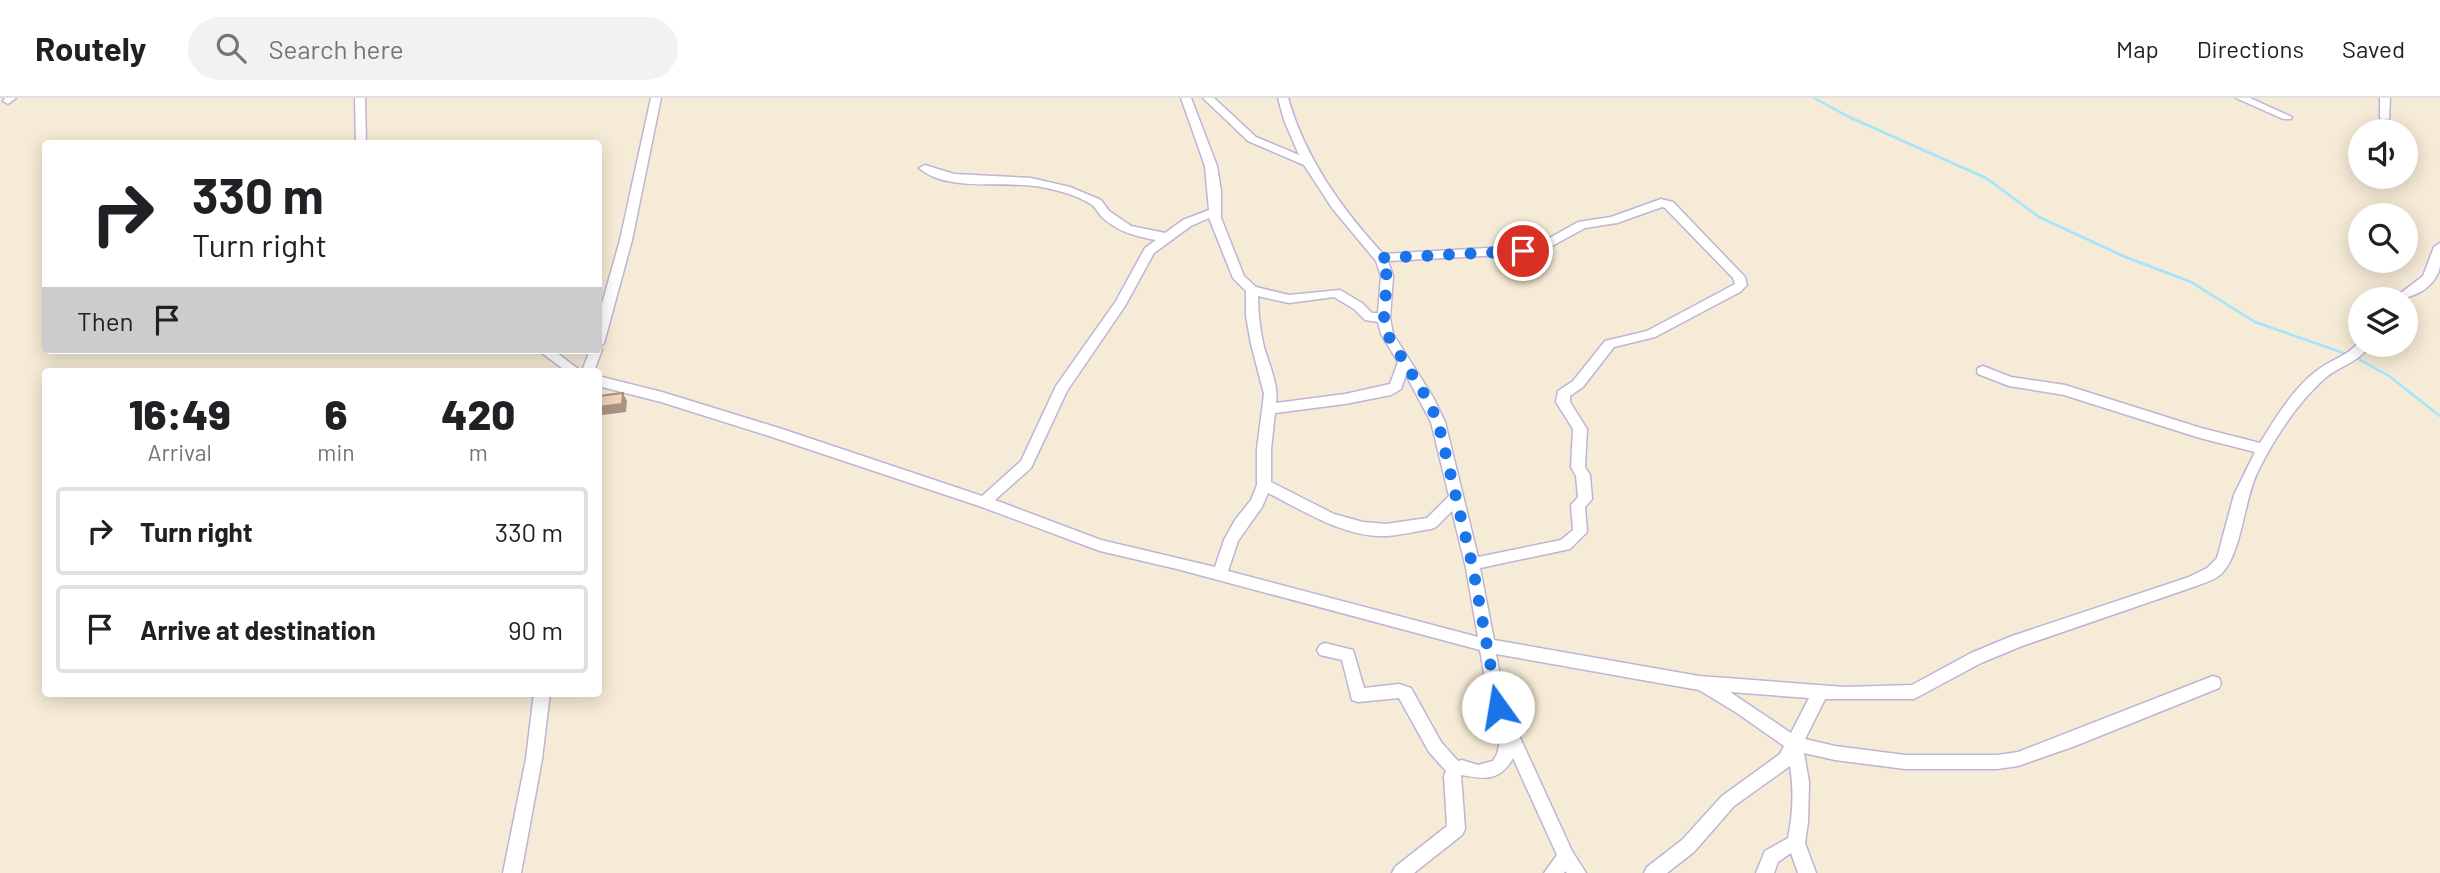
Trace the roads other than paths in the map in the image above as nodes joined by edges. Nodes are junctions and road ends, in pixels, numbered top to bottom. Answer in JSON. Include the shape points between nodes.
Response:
{"nodes":[{"id":1,"x":360,"y":98,"type":"edge"},
{"id":2,"x":656,"y":98,"type":"edge"},
{"id":3,"x":1186,"y":98,"type":"edge"},
{"id":4,"x":1208,"y":98,"type":"edge"},
{"id":5,"x":1283,"y":98,"type":"edge"},
{"id":6,"x":2241,"y":98,"type":"edge"},
{"id":7,"x":2279,"y":98,"type":"edge"},
{"id":8,"x":2385,"y":98,"type":"edge"},
{"id":9,"x":2265,"y":107,"type":"junction"},
{"id":10,"x":2287,"y":117,"type":"dead end"},
{"id":11,"x":2385,"y":117,"type":"dead end"},
{"id":12,"x":361,"y":140,"type":"edge"},
{"id":13,"x":1307,"y":162,"type":"junction"},
{"id":14,"x":925,"y":168,"type":"dead end"},
{"id":15,"x":1214,"y":212,"type":"junction"},
{"id":16,"x":1166,"y":237,"type":"junction"},
{"id":17,"x":2440,"y":247,"type":"edge"},
{"id":18,"x":1380,"y":258,"type":"junction"},
{"id":19,"x":2418,"y":289,"type":"edge"},
{"id":20,"x":1252,"y":290,"type":"junction"},
{"id":21,"x":1384,"y":318,"type":"junction"},
{"id":22,"x":602,"y":328,"type":"edge"},
{"id":23,"x":550,"y":354,"type":"edge"},
{"id":24,"x":2355,"y":357,"type":"edge"},
{"id":25,"x":1404,"y":362,"type":"junction"},
{"id":26,"x":571,"y":368,"type":"edge"},
{"id":27,"x":1983,"y":371,"type":"dead end"},
{"id":28,"x":602,"y":382,"type":"edge"},
{"id":29,"x":1269,"y":409,"type":"junction"},
{"id":30,"x":2265,"y":449,"type":"junction"},
{"id":31,"x":1264,"y":485,"type":"junction"},
{"id":32,"x":1457,"y":497,"type":"junction"},
{"id":33,"x":984,"y":502,"type":"junction"},
{"id":34,"x":1472,"y":564,"type":"junction"},
{"id":35,"x":1220,"y":574,"type":"junction"},
{"id":36,"x":1485,"y":645,"type":"junction"},
{"id":37,"x":1325,"y":650,"type":"dead end"},
{"id":38,"x":1699,"y":683,"type":"junction"},
{"id":39,"x":2213,"y":683,"type":"dead end"},
{"id":40,"x":1820,"y":693,"type":"junction"},
{"id":41,"x":542,"y":697,"type":"edge"},
{"id":42,"x":1510,"y":737,"type":"junction"},
{"id":43,"x":1794,"y":744,"type":"junction"},
{"id":44,"x":1455,"y":769,"type":"junction"},
{"id":45,"x":1796,"y":843,"type":"junction"},
{"id":46,"x":1566,"y":857,"type":"junction"},
{"id":47,"x":512,"y":873,"type":"edge"},
{"id":48,"x":1401,"y":873,"type":"edge"},
{"id":49,"x":1553,"y":873,"type":"edge"},
{"id":50,"x":1577,"y":873,"type":"edge"},
{"id":51,"x":1653,"y":873,"type":"edge"},
{"id":52,"x":1765,"y":873,"type":"edge"},
{"id":53,"x":1807,"y":873,"type":"edge"}],
"edges":[{"from":1,"to":12,"type":"street"},
{"from":2,"to":22,"type":"street"},
{"from":3,"to":15,"type":"street","via":[[1211,166]]},
{"from":4,"to":13,"type":"street","via":[[1252,139]]},
{"from":5,"to":13,"type":"street"},
{"from":6,"to":9,"type":"street"},
{"from":7,"to":9,"type":"street"},
{"from":8,"to":11,"type":"street"},
{"from":9,"to":10,"type":"street"},
{"from":13,"to":18,"type":"street","via":[[1343,216]]},
{"from":14,"to":16,"type":"street","via":[[951,179],[1044,184],[1096,202],[1107,216],[1143,234]]},
{"from":15,"to":16,"type":"street"},
{"from":15,"to":20,"type":"street","via":[[1240,278]]},
{"from":16,"to":33,"type":"street","via":[[1149,251],[1121,303],[1060,389],[1026,464]]},
{"from":17,"to":19,"type":"street","via":[[2434,272]]},
{"from":18,"to":21,"type":"street","via":[[1387,276]]},
{"from":18,"to":34,"type":"street","via":[[1539,249],[1582,225],[1661,203],[1669,205],[1739,277],[1741,285],[1736,289],[1683,318],[1651,334],[1610,344],[1578,384],[1563,394],[1580,429],[1578,467],[1586,499],[1578,505],[1578,536],[1565,545]]},
{"from":20,"to":21,"type":"street","via":[[1289,299],[1336,293],[1368,317]]},
{"from":20,"to":29,"type":"street","via":[[1252,316],[1269,383]]},
{"from":21,"to":25,"type":"street","via":[[1387,334]]},
{"from":23,"to":26,"type":"street"},
{"from":24,"to":30,"type":"street","via":[[2319,376],[2296,401]]},
{"from":25,"to":29,"type":"street","via":[[1391,390]]},
{"from":25,"to":32,"type":"street","via":[[1438,422]]},
{"from":27,"to":30,"type":"street","via":[[2009,381],[2065,390]]},
{"from":28,"to":33,"type":"street","via":[[736,420]]},
{"from":29,"to":31,"type":"street"},
{"from":30,"to":40,"type":"street","via":[[2243,486],[2224,555],[2206,576],[2017,641],[1914,692]]},
{"from":31,"to":32,"type":"street","via":[[1329,518],[1386,530],[1431,523]]},
{"from":31,"to":35,"type":"street","via":[[1231,540]]},
{"from":32,"to":34,"type":"street"},
{"from":33,"to":35,"type":"street","via":[[1100,545]]},
{"from":34,"to":36,"type":"street"},
{"from":35,"to":36,"type":"street"},
{"from":36,"to":38,"type":"street"},
{"from":36,"to":42,"type":"street","via":[[1498,707]]},
{"from":37,"to":44,"type":"street","via":[[1348,655],[1358,695],[1405,694],[1435,747]]},
{"from":38,"to":40,"type":"street"},
{"from":38,"to":43,"type":"street"},
{"from":39,"to":43,"type":"street","via":[[2018,759],[1905,762]]},
{"from":40,"to":43,"type":"street"},
{"from":41,"to":47,"type":"street"},
{"from":42,"to":44,"type":"street","via":[[1498,767],[1478,772],[1462,766]]},
{"from":42,"to":46,"type":"street"},
{"from":43,"to":45,"type":"street","via":[[1801,782]]},
{"from":43,"to":51,"type":"street","via":[[1786,759],[1728,801],[1688,846]]},
{"from":44,"to":48,"type":"street","via":[[1456,829]]},
{"from":45,"to":52,"type":"street","via":[[1772,853]]},
{"from":45,"to":53,"type":"street"},
{"from":46,"to":49,"type":"street"},
{"from":46,"to":50,"type":"street"}]}
